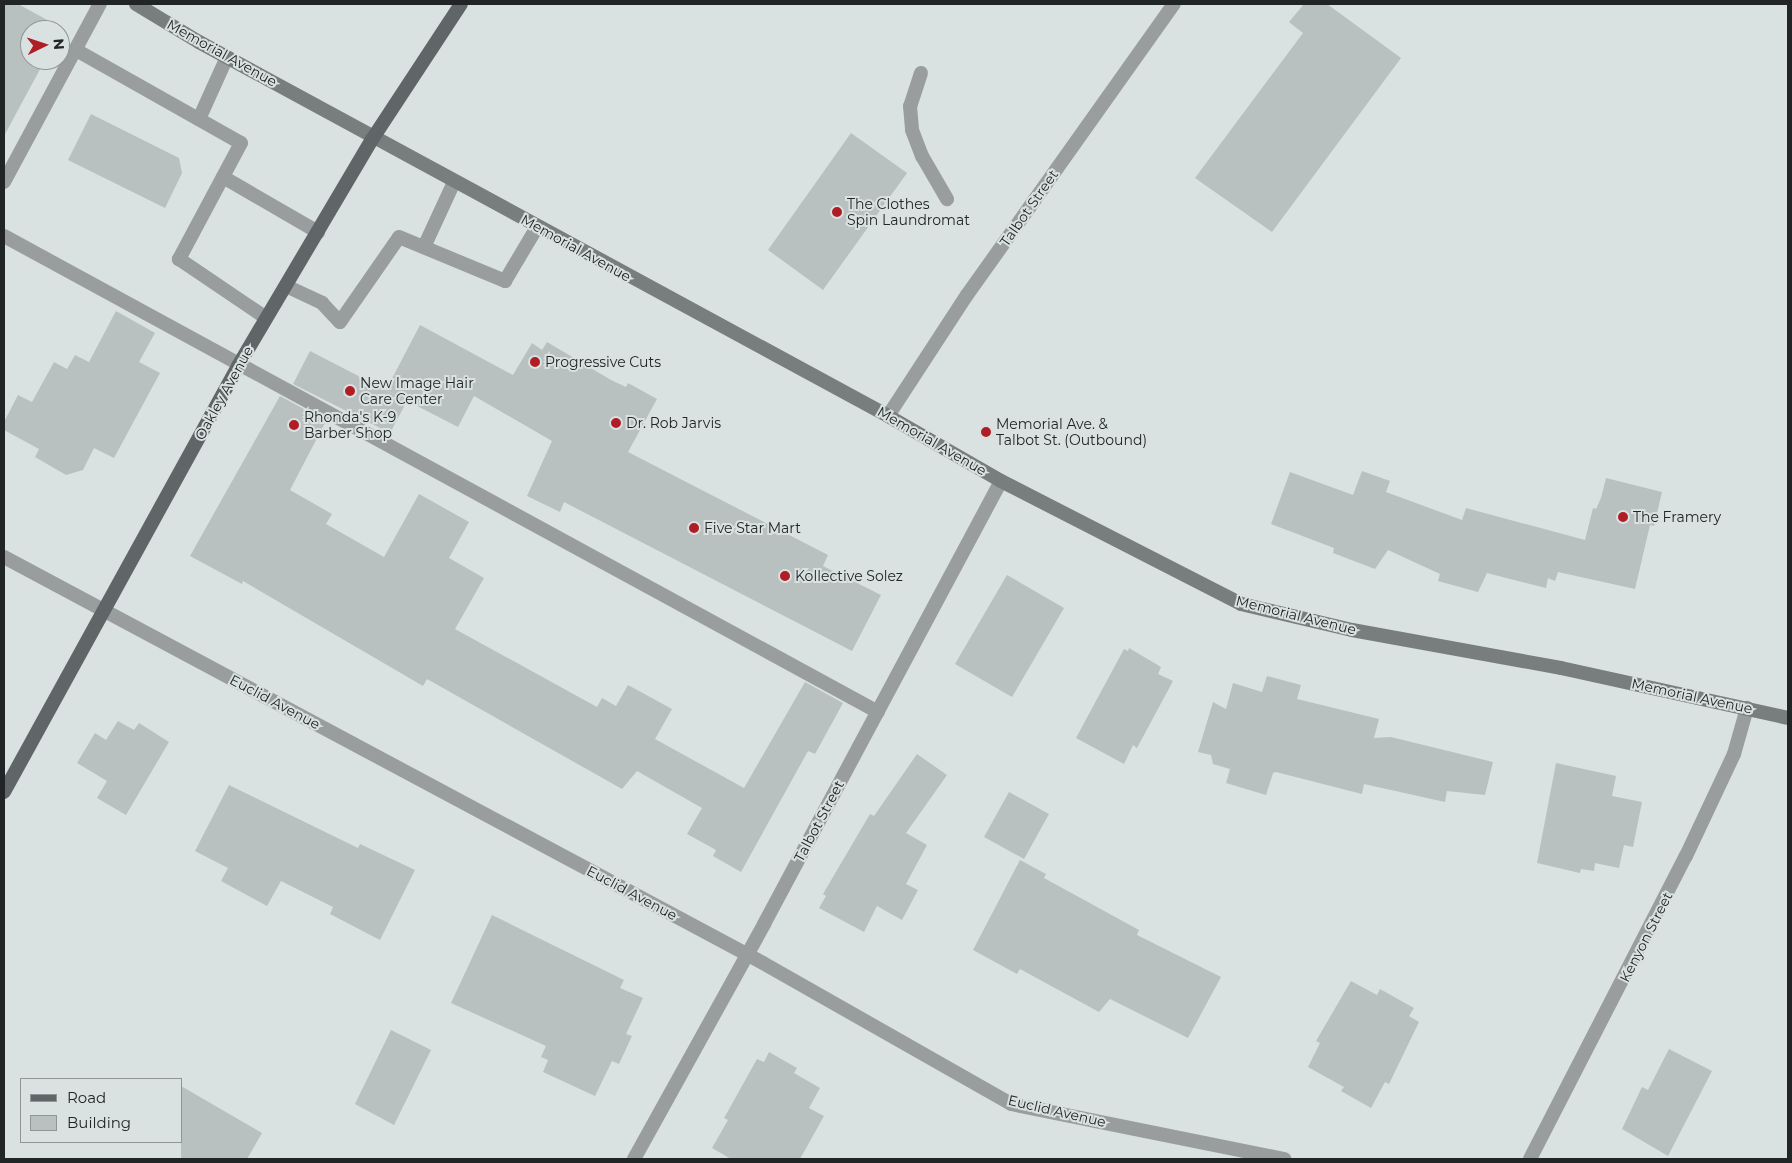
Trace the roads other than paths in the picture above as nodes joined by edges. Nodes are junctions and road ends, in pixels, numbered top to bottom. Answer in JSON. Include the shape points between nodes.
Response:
{"nodes":[{"id":1,"x":100,"y":4,"type":"edge"},
{"id":2,"x":136,"y":4,"type":"edge"},
{"id":3,"x":461,"y":4,"type":"edge"},
{"id":4,"x":1174,"y":4,"type":"edge"},
{"id":5,"x":76,"y":50,"type":"junction"},
{"id":6,"x":227,"y":57,"type":"junction"},
{"id":7,"x":921,"y":73,"type":"dead end"},
{"id":8,"x":199,"y":119,"type":"junction"},
{"id":9,"x":373,"y":138,"type":"junction"},
{"id":10,"x":223,"y":177,"type":"junction"},
{"id":11,"x":4,"y":182,"type":"edge"},
{"id":12,"x":454,"y":182,"type":"junction"},
{"id":13,"x":947,"y":199,"type":"dead end"},
{"id":14,"x":537,"y":227,"type":"junction"},
{"id":15,"x":318,"y":232,"type":"junction"},
{"id":16,"x":4,"y":236,"type":"edge"},
{"id":17,"x":424,"y":247,"type":"junction"},
{"id":18,"x":286,"y":286,"type":"junction"},
{"id":19,"x":266,"y":318,"type":"junction"},
{"id":20,"x":238,"y":366,"type":"junction"},
{"id":21,"x":888,"y":416,"type":"junction"},
{"id":22,"x":1001,"y":481,"type":"junction"},
{"id":23,"x":4,"y":557,"type":"edge"},
{"id":24,"x":104,"y":611,"type":"junction"},
{"id":25,"x":1747,"y":708,"type":"junction"},
{"id":26,"x":878,"y":712,"type":"junction"},
{"id":27,"x":1788,"y":718,"type":"edge"},
{"id":28,"x":4,"y":792,"type":"edge"},
{"id":29,"x":747,"y":955,"type":"junction"},
{"id":30,"x":634,"y":1159,"type":"edge"},
{"id":31,"x":1285,"y":1159,"type":"edge"},
{"id":32,"x":1530,"y":1159,"type":"edge"}],
"edges":[{"from":1,"to":5,"type":"street"},
{"from":2,"to":6,"type":"main road","name":"Memorial Avenue"},
{"from":3,"to":9,"type":"main road","name":"Oakley Avenue"},
{"from":4,"to":21,"type":"street","name":"Talbot Street","via":[[967,295]]},
{"from":5,"to":8,"type":"street"},
{"from":5,"to":11,"type":"street"},
{"from":6,"to":8,"type":"street"},
{"from":6,"to":9,"type":"main road","name":"Memorial Avenue"},
{"from":7,"to":13,"type":"street","via":[[910,106],[912,130],[922,156]]},
{"from":8,"to":10,"type":"street","via":[[241,143]]},
{"from":9,"to":12,"type":"main road","name":"Memorial Avenue"},
{"from":9,"to":15,"type":"main road","name":"Oakley Avenue"},
{"from":10,"to":15,"type":"street"},
{"from":10,"to":19,"type":"street","via":[[179,259]]},
{"from":12,"to":14,"type":"main road","name":"Memorial Avenue"},
{"from":12,"to":17,"type":"street"},
{"from":14,"to":17,"type":"street","via":[[505,281]]},
{"from":14,"to":21,"type":"main road","name":"Memorial Avenue"},
{"from":15,"to":18,"type":"main road","name":"Oakley Avenue"},
{"from":16,"to":20,"type":"street"},
{"from":17,"to":18,"type":"street","via":[[399,237],[340,322],[322,303]]},
{"from":18,"to":19,"type":"main road","name":"Oakley Avenue"},
{"from":19,"to":20,"type":"main road","name":"Oakley Avenue"},
{"from":20,"to":24,"type":"main road","name":"Oakley Avenue"},
{"from":20,"to":26,"type":"street"},
{"from":21,"to":22,"type":"main road","name":"Memorial Avenue"},
{"from":22,"to":25,"type":"main road","name":"Memorial Avenue","via":[[1241,604],[1352,630],[1562,668]]},
{"from":22,"to":26,"type":"street","name":"Talbot Street"},
{"from":23,"to":24,"type":"street","name":"Euclid Avenue"},
{"from":24,"to":28,"type":"main road","name":"Oakley Avenue"},
{"from":24,"to":29,"type":"street","name":"Euclid Avenue"},
{"from":25,"to":27,"type":"main road","name":"Memorial Avenue"},
{"from":25,"to":32,"type":"street","name":"Kenyon Street","via":[[1734,754],[1686,856]]},
{"from":26,"to":29,"type":"street","name":"Talbot Street"},
{"from":29,"to":30,"type":"street","name":"Talbot Street"},
{"from":29,"to":31,"type":"street","name":"Euclid Avenue","via":[[1011,1104]]}]}
